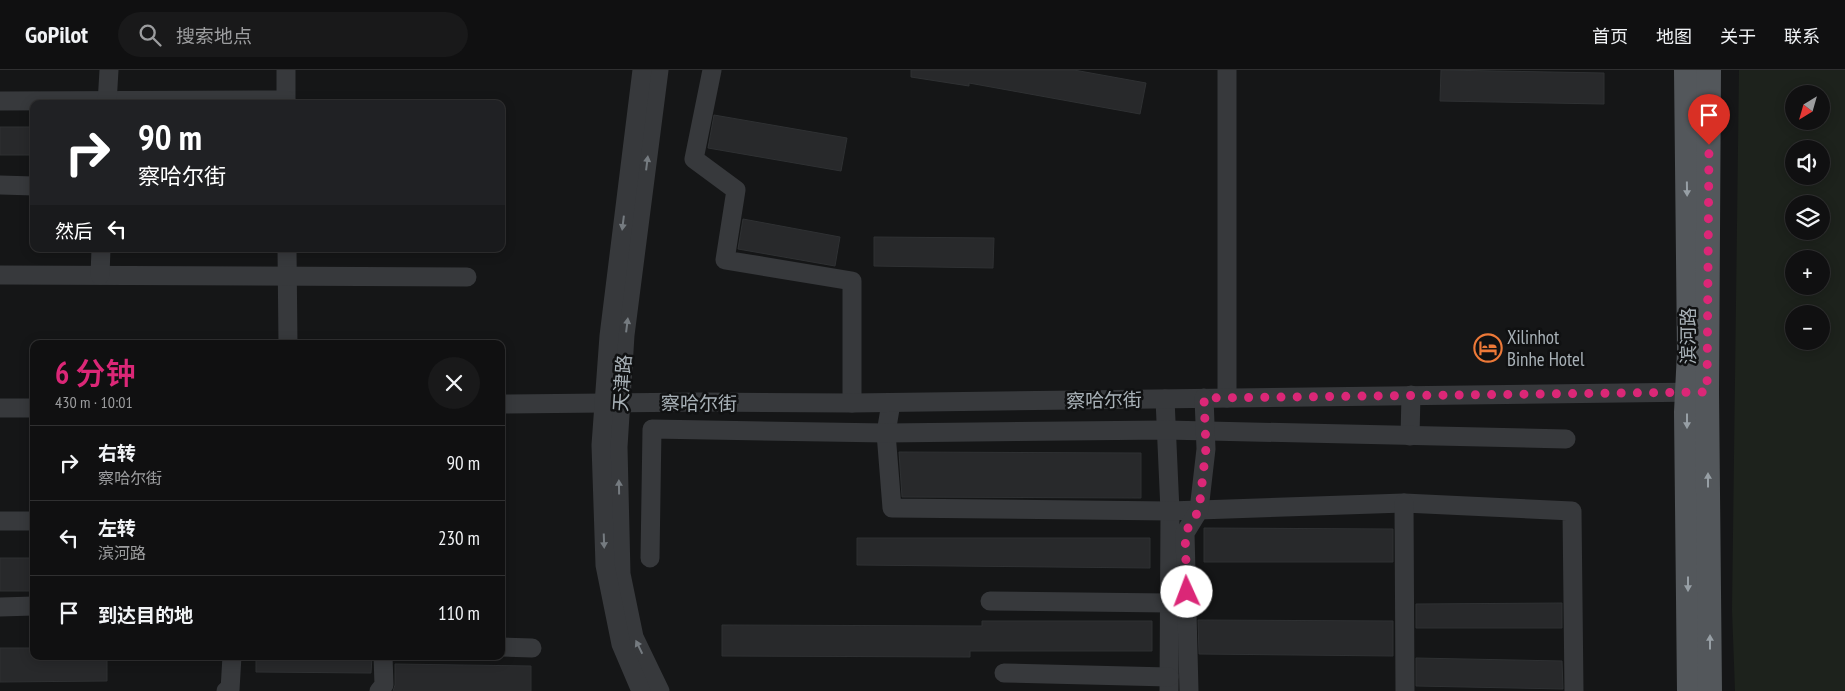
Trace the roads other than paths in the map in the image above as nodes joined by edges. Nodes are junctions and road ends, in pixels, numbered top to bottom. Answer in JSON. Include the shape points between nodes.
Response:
{"nodes":[{"id":1,"x":109,"y":70,"type":"edge"},
{"id":2,"x":286,"y":70,"type":"edge"},
{"id":3,"x":642,"y":70,"type":"edge"},
{"id":4,"x":659,"y":70,"type":"edge"},
{"id":5,"x":712,"y":70,"type":"edge"},
{"id":6,"x":1226,"y":70,"type":"edge"},
{"id":7,"x":1686,"y":70,"type":"edge"},
{"id":8,"x":1709,"y":70,"type":"edge"},
{"id":9,"x":107,"y":100,"type":"edge"},
{"id":10,"x":286,"y":100,"type":"edge"},
{"id":11,"x":0,"y":101,"type":"edge"},
{"id":12,"x":30,"y":101,"type":"edge"},
{"id":13,"x":0,"y":186,"type":"edge"},
{"id":14,"x":30,"y":186,"type":"edge"},
{"id":15,"x":101,"y":252,"type":"edge"},
{"id":16,"x":287,"y":252,"type":"edge"},
{"id":17,"x":0,"y":275,"type":"edge"},
{"id":18,"x":100,"y":275,"type":"junction"},
{"id":19,"x":288,"y":275,"type":"junction"},
{"id":20,"x":467,"y":277,"type":"dead end"},
{"id":21,"x":288,"y":340,"type":"edge"},
{"id":22,"x":1697,"y":392,"type":"junction"},
{"id":23,"x":1411,"y":395,"type":"junction"},
{"id":24,"x":1204,"y":398,"type":"junction"},
{"id":25,"x":1227,"y":398,"type":"junction"},
{"id":26,"x":1165,"y":399,"type":"junction"},
{"id":27,"x":613,"y":403,"type":"junction"},
{"id":28,"x":891,"y":403,"type":"junction"},
{"id":29,"x":505,"y":404,"type":"edge"},
{"id":30,"x":852,"y":404,"type":"junction"},
{"id":31,"x":0,"y":408,"type":"edge"},
{"id":32,"x":30,"y":408,"type":"edge"},
{"id":33,"x":1166,"y":430,"type":"junction"},
{"id":34,"x":1205,"y":432,"type":"junction"},
{"id":35,"x":886,"y":433,"type":"junction"},
{"id":36,"x":1410,"y":436,"type":"junction"},
{"id":37,"x":1566,"y":439,"type":"dead end"},
{"id":38,"x":1404,"y":503,"type":"junction"},
{"id":39,"x":1199,"y":510,"type":"junction"},
{"id":40,"x":1170,"y":511,"type":"junction"},
{"id":41,"x":0,"y":521,"type":"edge"},
{"id":42,"x":30,"y":521,"type":"edge"},
{"id":43,"x":650,"y":558,"type":"dead end"},
{"id":44,"x":990,"y":601,"type":"dead end"},
{"id":45,"x":1169,"y":603,"type":"junction"},
{"id":46,"x":30,"y":606,"type":"edge"},
{"id":47,"x":0,"y":607,"type":"edge"},
{"id":48,"x":505,"y":647,"type":"edge"},
{"id":49,"x":532,"y":648,"type":"dead end"},
{"id":50,"x":232,"y":660,"type":"edge"},
{"id":51,"x":383,"y":660,"type":"edge"},
{"id":52,"x":1004,"y":673,"type":"dead end"},
{"id":53,"x":1169,"y":684,"type":"edge"},
{"id":54,"x":226,"y":691,"type":"edge"},
{"id":55,"x":379,"y":691,"type":"edge"},
{"id":56,"x":641,"y":691,"type":"edge"},
{"id":57,"x":660,"y":691,"type":"edge"},
{"id":58,"x":1189,"y":691,"type":"edge"},
{"id":59,"x":1405,"y":691,"type":"edge"},
{"id":60,"x":1574,"y":691,"type":"edge"},
{"id":61,"x":1689,"y":691,"type":"edge"},
{"id":62,"x":1710,"y":691,"type":"edge"}],
"edges":[{"from":1,"to":9,"type":"street"},
{"from":2,"to":10,"type":"street"},
{"from":3,"to":27,"type":"street","name":"天津路","one_way":true,"via":[[609,336]]},
{"from":27,"to":4,"type":"street","name":"天津路","one_way":true,"via":[[626,335]]},
{"from":5,"to":30,"type":"street","via":[[694,159],[736,190],[725,260],[852,281]]},
{"from":6,"to":25,"type":"street"},
{"from":7,"to":22,"type":"main road","name":"滨河路","one_way":true,"via":[[1689,352]]},
{"from":8,"to":22,"type":"main road","name":"滨河路"},
{"from":11,"to":12,"type":"street"},
{"from":13,"to":14,"type":"street"},
{"from":15,"to":18,"type":"street"},
{"from":16,"to":19,"type":"street"},
{"from":17,"to":18,"type":"street"},
{"from":18,"to":19,"type":"street"},
{"from":19,"to":20,"type":"street"},
{"from":19,"to":21,"type":"street"},
{"from":22,"to":23,"type":"street","name":"察哈尔街"},
{"from":22,"to":61,"type":"main road","name":"滨河路","one_way":true},
{"from":62,"to":22,"type":"main road","name":"滨河路","one_way":true},
{"from":23,"to":25,"type":"street","name":"察哈尔街"},
{"from":23,"to":36,"type":"street"},
{"from":24,"to":25,"type":"street","name":"察哈尔街"},
{"from":24,"to":26,"type":"street","name":"察哈尔街"},
{"from":24,"to":34,"type":"street"},
{"from":26,"to":28,"type":"street","name":"察哈尔街"},
{"from":26,"to":33,"type":"street"},
{"from":27,"to":29,"type":"street","name":"察哈尔街"},
{"from":27,"to":30,"type":"street","name":"察哈尔街"},
{"from":27,"to":56,"type":"street","name":"天津路","one_way":true,"via":[[601,445],[605,566],[621,644]]},
{"from":57,"to":27,"type":"street","name":"天津路","one_way":true,"via":[[634,637],[621,574],[618,447]]},
{"from":28,"to":30,"type":"street","name":"察哈尔街"},
{"from":28,"to":35,"type":"street"},
{"from":31,"to":32,"type":"street"},
{"from":33,"to":34,"type":"street"},
{"from":33,"to":35,"type":"street"},
{"from":33,"to":40,"type":"street"},
{"from":34,"to":36,"type":"street"},
{"from":34,"to":39,"type":"street"},
{"from":35,"to":40,"type":"street","via":[[892,508]]},
{"from":35,"to":43,"type":"street","via":[[652,429]]},
{"from":36,"to":37,"type":"street"},
{"from":38,"to":39,"type":"street"},
{"from":38,"to":59,"type":"street"},
{"from":38,"to":60,"type":"street","via":[[1572,511]]},
{"from":39,"to":40,"type":"street"},
{"from":39,"to":58,"type":"street","via":[[1185,533]]},
{"from":40,"to":45,"type":"street"},
{"from":41,"to":42,"type":"street"},
{"from":44,"to":45,"type":"street"},
{"from":45,"to":53,"type":"street"},
{"from":46,"to":47,"type":"street"},
{"from":48,"to":49,"type":"street"},
{"from":50,"to":54,"type":"street","via":[[230,690]]},
{"from":51,"to":55,"type":"street","via":[[384,685]]},
{"from":52,"to":53,"type":"street"}]}
